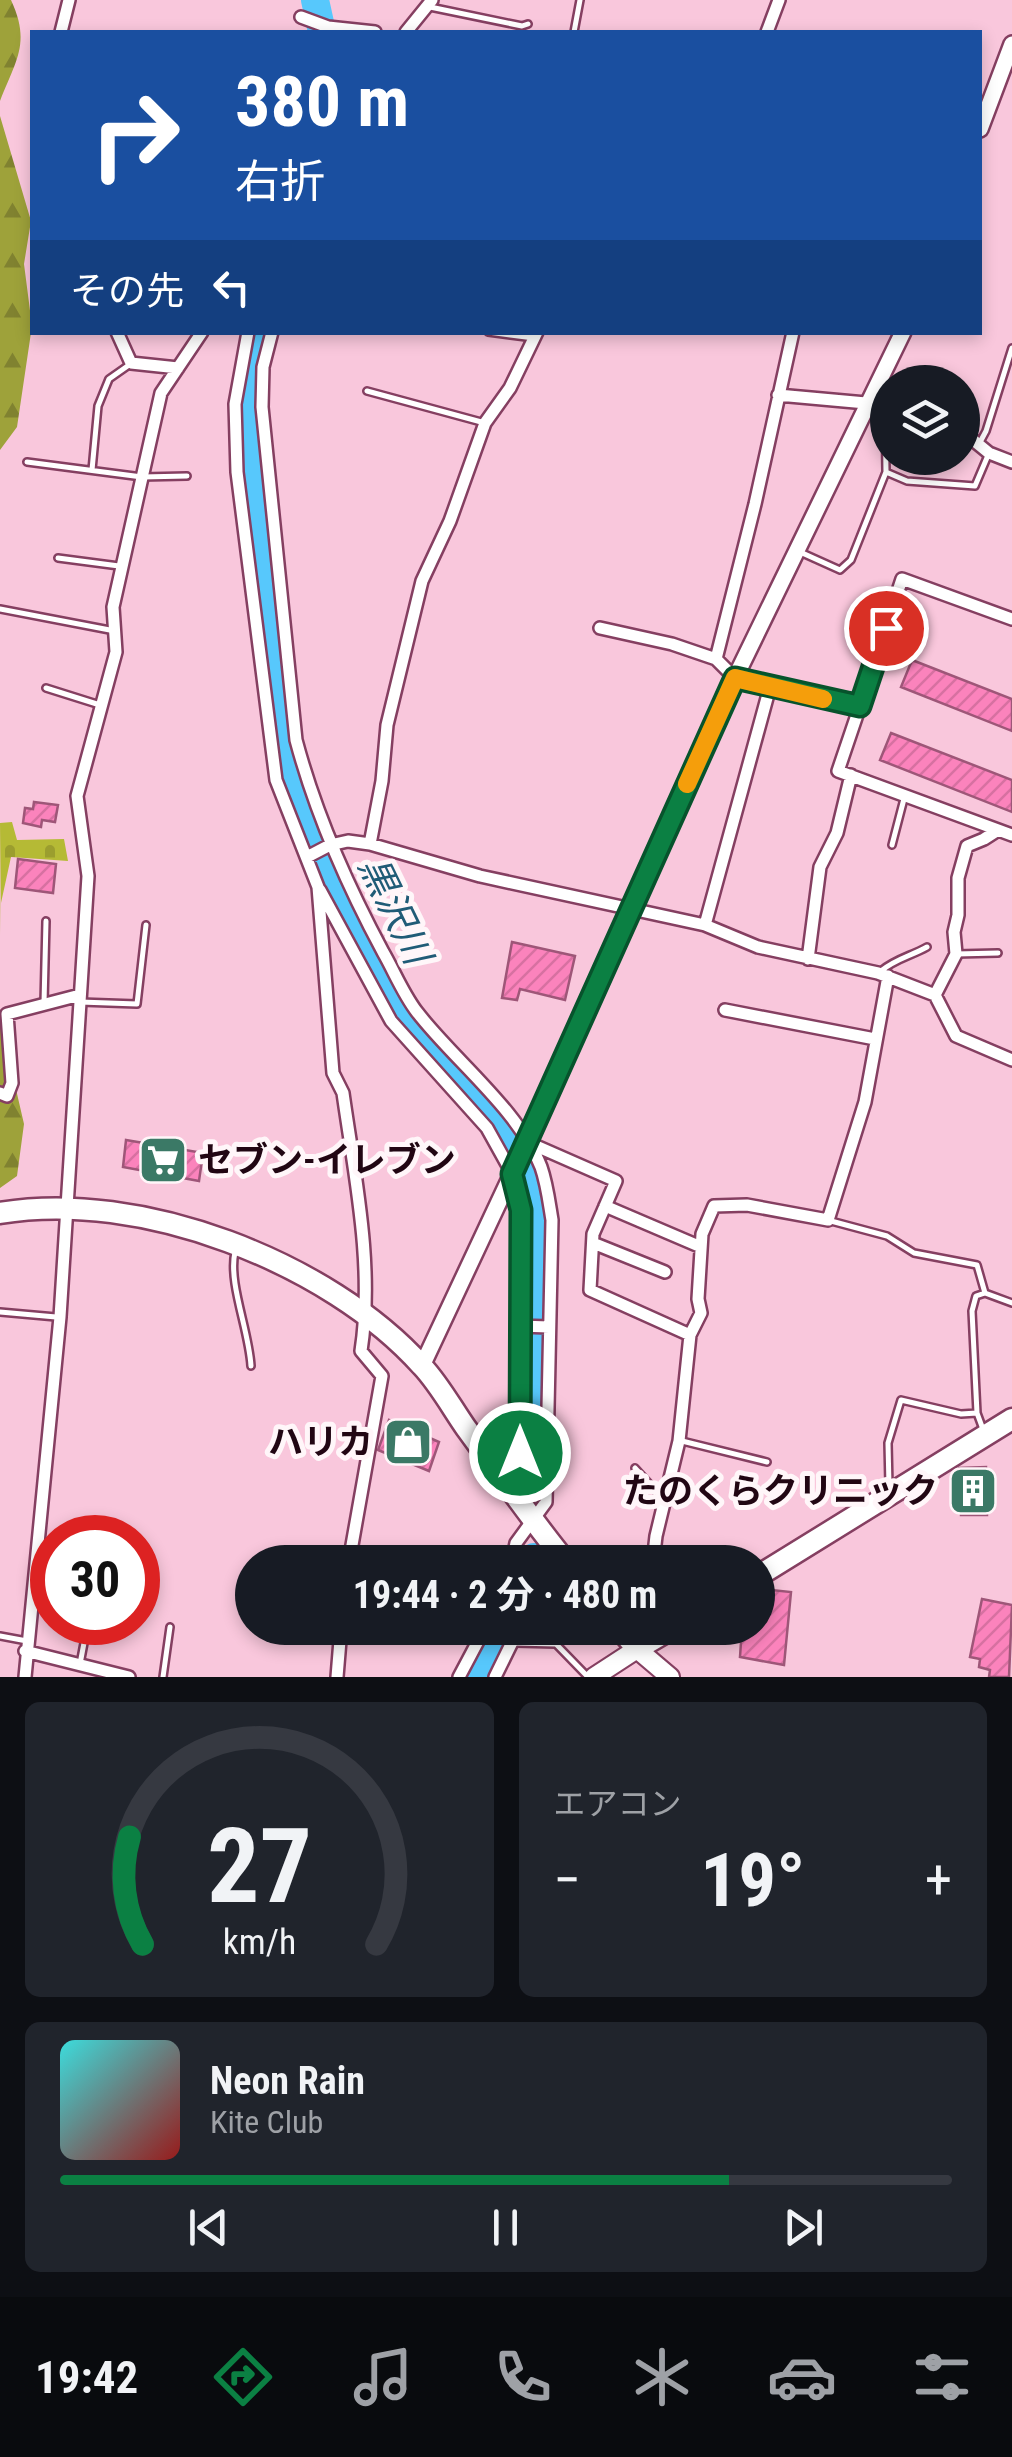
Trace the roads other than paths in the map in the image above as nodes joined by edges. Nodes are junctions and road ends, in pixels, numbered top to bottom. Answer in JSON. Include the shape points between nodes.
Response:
{"nodes":[{"id":1,"x":69,"y":0,"type":"edge"},
{"id":2,"x":580,"y":0,"type":"edge"},
{"id":3,"x":780,"y":0,"type":"edge"},
{"id":4,"x":430,"y":3,"type":"edge"},
{"id":5,"x":306,"y":20,"type":"dead end"},
{"id":6,"x":528,"y":24,"type":"dead end"},
{"id":7,"x":62,"y":30,"type":"edge"},
{"id":8,"x":356,"y":30,"type":"edge"},
{"id":9,"x":410,"y":30,"type":"edge"},
{"id":10,"x":574,"y":30,"type":"edge"},
{"id":11,"x":769,"y":30,"type":"edge"},
{"id":12,"x":1012,"y":44,"type":"edge"},
{"id":13,"x":982,"y":124,"type":"edge"},
{"id":14,"x":118,"y":335,"type":"edge"},
{"id":15,"x":200,"y":335,"type":"edge"},
{"id":16,"x":247,"y":335,"type":"edge"},
{"id":17,"x":271,"y":335,"type":"edge"},
{"id":18,"x":536,"y":335,"type":"edge"},
{"id":19,"x":792,"y":335,"type":"edge"},
{"id":20,"x":901,"y":335,"type":"edge"},
{"id":21,"x":1012,"y":348,"type":"edge"},
{"id":22,"x":131,"y":363,"type":"junction"},
{"id":23,"x":892,"y":365,"type":"edge"},
{"id":24,"x":178,"y":368,"type":"junction"},
{"id":25,"x":367,"y":391,"type":"dead end"},
{"id":26,"x":778,"y":395,"type":"junction"},
{"id":27,"x":870,"y":403,"type":"edge"},
{"id":28,"x":485,"y":422,"type":"junction"},
{"id":29,"x":870,"y":422,"type":"edge"},
{"id":30,"x":980,"y":445,"type":"edge"},
{"id":31,"x":984,"y":448,"type":"junction"},
{"id":32,"x":27,"y":462,"type":"dead end"},
{"id":33,"x":1012,"y":462,"type":"edge"},
{"id":34,"x":980,"y":465,"type":"edge"},
{"id":35,"x":92,"y":470,"type":"junction"},
{"id":36,"x":885,"y":475,"type":"edge"},
{"id":37,"x":893,"y":475,"type":"edge"},
{"id":38,"x":978,"y":475,"type":"edge"},
{"id":39,"x":187,"y":476,"type":"dead end"},
{"id":40,"x":142,"y":477,"type":"junction"},
{"id":41,"x":797,"y":550,"type":"junction"},
{"id":42,"x":58,"y":558,"type":"dead end"},
{"id":43,"x":122,"y":567,"type":"junction"},
{"id":44,"x":0,"y":609,"type":"edge"},
{"id":45,"x":1012,"y":619,"type":"edge"},
{"id":46,"x":600,"y":628,"type":"dead end"},
{"id":47,"x":115,"y":631,"type":"junction"},
{"id":48,"x":716,"y":659,"type":"junction"},
{"id":49,"x":287,"y":668,"type":"junction"},
{"id":50,"x":267,"y":670,"type":"junction"},
{"id":51,"x":735,"y":678,"type":"junction"},
{"id":52,"x":46,"y":688,"type":"dead end"},
{"id":53,"x":770,"y":688,"type":"junction"},
{"id":54,"x":102,"y":706,"type":"junction"},
{"id":55,"x":860,"y":706,"type":"junction"},
{"id":56,"x":850,"y":776,"type":"junction"},
{"id":57,"x":905,"y":795,"type":"junction"},
{"id":58,"x":998,"y":830,"type":"junction"},
{"id":59,"x":1012,"y":835,"type":"edge"},
{"id":60,"x":370,"y":844,"type":"junction"},
{"id":61,"x":892,"y":845,"type":"dead end"},
{"id":62,"x":327,"y":846,"type":"junction"},
{"id":63,"x":310,"y":855,"type":"junction"},
{"id":64,"x":318,"y":887,"type":"junction"},
{"id":65,"x":632,"y":908,"type":"junction"},
{"id":66,"x":46,"y":922,"type":"dead end"},
{"id":67,"x":705,"y":925,"type":"junction"},
{"id":68,"x":146,"y":926,"type":"dead end"},
{"id":69,"x":927,"y":946,"type":"dead end"},
{"id":70,"x":998,"y":953,"type":"dead end"},
{"id":71,"x":956,"y":954,"type":"junction"},
{"id":72,"x":387,"y":959,"type":"junction"},
{"id":73,"x":808,"y":959,"type":"junction"},
{"id":74,"x":364,"y":971,"type":"junction"},
{"id":75,"x":883,"y":975,"type":"junction"},
{"id":76,"x":936,"y":995,"type":"junction"},
{"id":77,"x":80,"y":998,"type":"junction"},
{"id":78,"x":44,"y":1003,"type":"junction"},
{"id":79,"x":725,"y":1010,"type":"dead end"},
{"id":80,"x":875,"y":1039,"type":"junction"},
{"id":81,"x":452,"y":1054,"type":"junction"},
{"id":82,"x":1012,"y":1060,"type":"edge"},
{"id":83,"x":436,"y":1068,"type":"junction"},
{"id":84,"x":0,"y":1093,"type":"edge"},
{"id":85,"x":527,"y":1142,"type":"junction"},
{"id":86,"x":512,"y":1174,"type":"junction"},
{"id":87,"x":605,"y":1206,"type":"junction"},
{"id":88,"x":66,"y":1209,"type":"junction"},
{"id":89,"x":0,"y":1213,"type":"edge"},
{"id":90,"x":828,"y":1220,"type":"junction"},
{"id":91,"x":593,"y":1242,"type":"junction"},
{"id":92,"x":236,"y":1244,"type":"junction"},
{"id":93,"x":701,"y":1247,"type":"junction"},
{"id":94,"x":665,"y":1272,"type":"dead end"},
{"id":95,"x":986,"y":1293,"type":"junction"},
{"id":96,"x":1012,"y":1303,"type":"edge"},
{"id":97,"x":0,"y":1312,"type":"edge"},
{"id":98,"x":365,"y":1315,"type":"junction"},
{"id":99,"x":60,"y":1317,"type":"junction"},
{"id":100,"x":523,"y":1327,"type":"junction"},
{"id":101,"x":545,"y":1327,"type":"junction"},
{"id":102,"x":690,"y":1335,"type":"junction"},
{"id":103,"x":252,"y":1366,"type":"dead end"},
{"id":104,"x":422,"y":1366,"type":"junction"},
{"id":105,"x":977,"y":1413,"type":"junction"},
{"id":106,"x":1012,"y":1418,"type":"edge"},
{"id":107,"x":985,"y":1435,"type":"junction"},
{"id":108,"x":679,"y":1441,"type":"junction"},
{"id":109,"x":767,"y":1462,"type":"dead end"},
{"id":110,"x":635,"y":1468,"type":"dead end"},
{"id":111,"x":500,"y":1475,"type":"junction"},
{"id":112,"x":890,"y":1494,"type":"junction"},
{"id":113,"x":666,"y":1503,"type":"junction"},
{"id":114,"x":535,"y":1522,"type":"junction"},
{"id":115,"x":352,"y":1545,"type":"edge"},
{"id":116,"x":516,"y":1545,"type":"edge"},
{"id":117,"x":545,"y":1545,"type":"edge"},
{"id":118,"x":655,"y":1545,"type":"edge"},
{"id":119,"x":775,"y":1565,"type":"edge"},
{"id":120,"x":170,"y":1627,"type":"dead end"},
{"id":121,"x":0,"y":1636,"type":"edge"},
{"id":122,"x":84,"y":1645,"type":"edge"},
{"id":123,"x":339,"y":1645,"type":"edge"},
{"id":124,"x":476,"y":1645,"type":"edge"},
{"id":125,"x":511,"y":1645,"type":"edge"},
{"id":126,"x":557,"y":1645,"type":"edge"},
{"id":127,"x":634,"y":1645,"type":"edge"},
{"id":128,"x":638,"y":1645,"type":"edge"},
{"id":129,"x":644,"y":1645,"type":"edge"},
{"id":130,"x":26,"y":1646,"type":"junction"},
{"id":131,"x":637,"y":1649,"type":"junction"},
{"id":132,"x":80,"y":1665,"type":"junction"},
{"id":133,"x":25,"y":1677,"type":"edge"},
{"id":134,"x":129,"y":1677,"type":"edge"},
{"id":135,"x":162,"y":1677,"type":"edge"},
{"id":136,"x":337,"y":1677,"type":"edge"},
{"id":137,"x":459,"y":1677,"type":"edge"},
{"id":138,"x":496,"y":1677,"type":"edge"},
{"id":139,"x":593,"y":1677,"type":"edge"},
{"id":140,"x":670,"y":1677,"type":"edge"}],
"edges":[{"from":1,"to":7,"type":"street"},
{"from":2,"to":10,"type":"lane"},
{"from":3,"to":11,"type":"street"},
{"from":4,"to":6,"type":"lane"},
{"from":4,"to":9,"type":"street"},
{"from":5,"to":8,"type":"street"},
{"from":12,"to":13,"type":"street"},
{"from":14,"to":22,"type":"street"},
{"from":15,"to":24,"type":"street"},
{"from":16,"to":50,"type":"street","via":[[234,404],[237,472]]},
{"from":17,"to":49,"type":"street","via":[[262,407]]},
{"from":18,"to":28,"type":"street"},
{"from":19,"to":26,"type":"street"},
{"from":20,"to":23,"type":"street"},
{"from":21,"to":31,"type":"lane"},
{"from":22,"to":24,"type":"street"},
{"from":22,"to":35,"type":"lane","via":[[109,379],[98,406]]},
{"from":24,"to":40,"type":"street","via":[[162,392]]},
{"from":25,"to":28,"type":"lane"},
{"from":26,"to":27,"type":"street"},
{"from":26,"to":48,"type":"street"},
{"from":28,"to":60,"type":"street","via":[[422,582],[387,725]]},
{"from":29,"to":41,"type":"street"},
{"from":30,"to":31,"type":"street"},
{"from":31,"to":33,"type":"street"},
{"from":31,"to":34,"type":"lane"},
{"from":32,"to":35,"type":"lane"},
{"from":35,"to":40,"type":"lane"},
{"from":36,"to":41,"type":"lane","via":[[851,560],[840,570]]},
{"from":37,"to":38,"type":"lane","via":[[975,486]]},
{"from":39,"to":40,"type":"lane"},
{"from":40,"to":43,"type":"street"},
{"from":41,"to":51,"type":"street"},
{"from":42,"to":43,"type":"lane"},
{"from":43,"to":47,"type":"street"},
{"from":44,"to":47,"type":"lane"},
{"from":45,"to":55,"type":"street","via":[[902,579]]},
{"from":46,"to":48,"type":"street"},
{"from":47,"to":54,"type":"street"},
{"from":48,"to":51,"type":"street"},
{"from":49,"to":50,"type":"street"},
{"from":49,"to":62,"type":"street","via":[[296,740]]},
{"from":50,"to":63,"type":"street","via":[[276,780]]},
{"from":51,"to":53,"type":"street"},
{"from":51,"to":65,"type":"street"},
{"from":52,"to":54,"type":"lane"},
{"from":53,"to":55,"type":"street"},
{"from":53,"to":67,"type":"street"},
{"from":54,"to":77,"type":"street","via":[[77,796],[88,876]]},
{"from":55,"to":56,"type":"street","via":[[838,771]]},
{"from":56,"to":57,"type":"street"},
{"from":56,"to":73,"type":"street","via":[[837,834],[820,867]]},
{"from":57,"to":58,"type":"street"},
{"from":57,"to":61,"type":"lane"},
{"from":58,"to":59,"type":"street"},
{"from":58,"to":71,"type":"street","via":[[967,846],[958,878]]},
{"from":60,"to":62,"type":"street"},
{"from":60,"to":65,"type":"street"},
{"from":62,"to":63,"type":"street"},
{"from":62,"to":72,"type":"street"},
{"from":63,"to":64,"type":"street"},
{"from":64,"to":74,"type":"street"},
{"from":64,"to":98,"type":"street","via":[[333,1073],[343,1093],[364,1252]]},
{"from":65,"to":67,"type":"street"},
{"from":65,"to":85,"type":"street"},
{"from":66,"to":78,"type":"lane"},
{"from":67,"to":73,"type":"street"},
{"from":68,"to":77,"type":"lane","via":[[137,1004]]},
{"from":69,"to":75,"type":"lane","via":[[893,960]]},
{"from":70,"to":71,"type":"lane"},
{"from":71,"to":76,"type":"street"},
{"from":72,"to":74,"type":"street"},
{"from":72,"to":81,"type":"street","via":[[415,1010]]},
{"from":73,"to":75,"type":"street"},
{"from":74,"to":83,"type":"street","via":[[391,1022]]},
{"from":75,"to":76,"type":"street"},
{"from":75,"to":80,"type":"street"},
{"from":76,"to":82,"type":"street","via":[[956,1036]]},
{"from":77,"to":78,"type":"street"},
{"from":77,"to":88,"type":"street"},
{"from":78,"to":84,"type":"street","via":[[7,1014],[12,1082],[7,1096]]},
{"from":79,"to":80,"type":"street"},
{"from":80,"to":90,"type":"street","via":[[865,1102]]},
{"from":81,"to":83,"type":"street"},
{"from":81,"to":85,"type":"street"},
{"from":83,"to":86,"type":"street","via":[[487,1128]]},
{"from":85,"to":86,"type":"street"},
{"from":85,"to":87,"type":"street","via":[[616,1181]]},
{"from":85,"to":101,"type":"street","via":[[540,1164],[552,1220]]},
{"from":86,"to":100,"type":"street","via":[[521,1210]]},
{"from":86,"to":104,"type":"street"},
{"from":87,"to":91,"type":"street"},
{"from":87,"to":93,"type":"street"},
{"from":88,"to":89,"type":"highway"},
{"from":88,"to":92,"type":"highway","via":[[139,1216]]},
{"from":88,"to":99,"type":"street"},
{"from":90,"to":93,"type":"street","via":[[747,1205],[714,1206]]},
{"from":90,"to":95,"type":"lane","via":[[886,1236],[914,1253],[977,1264]]},
{"from":91,"to":94,"type":"street"},
{"from":91,"to":102,"type":"street","via":[[590,1290]]},
{"from":92,"to":98,"type":"highway","via":[[301,1272]]},
{"from":92,"to":103,"type":"lane","via":[[231,1269]]},
{"from":93,"to":102,"type":"street","via":[[701,1312]]},
{"from":95,"to":96,"type":"lane"},
{"from":95,"to":105,"type":"lane","via":[[976,1296],[972,1311]]},
{"from":97,"to":99,"type":"lane"},
{"from":98,"to":104,"type":"highway"},
{"from":98,"to":115,"type":"street","via":[[361,1352],[382,1376],[382,1386]]},
{"from":99,"to":130,"type":"street"},
{"from":100,"to":101,"type":"street"},
{"from":100,"to":111,"type":"street","via":[[520,1453]]},
{"from":101,"to":114,"type":"street","via":[[546,1502]]},
{"from":102,"to":108,"type":"street"},
{"from":104,"to":111,"type":"highway"},
{"from":105,"to":107,"type":"lane"},
{"from":105,"to":112,"type":"lane","via":[[901,1400],[888,1443]]},
{"from":106,"to":107,"type":"highway"},
{"from":107,"to":112,"type":"highway"},
{"from":108,"to":109,"type":"lane"},
{"from":108,"to":113,"type":"street"},
{"from":110,"to":113,"type":"lane"},
{"from":111,"to":114,"type":"highway"},
{"from":112,"to":119,"type":"highway"},
{"from":113,"to":118,"type":"street"},
{"from":114,"to":116,"type":"street"},
{"from":114,"to":117,"type":"highway"},
{"from":120,"to":135,"type":"lane"},
{"from":121,"to":130,"type":"lane"},
{"from":122,"to":132,"type":"lane"},
{"from":123,"to":136,"type":"street"},
{"from":124,"to":137,"type":"street"},
{"from":125,"to":138,"type":"street"},
{"from":126,"to":139,"type":"lane"},
{"from":127,"to":131,"type":"highway"},
{"from":128,"to":131,"type":"street"},
{"from":129,"to":131,"type":"highway"},
{"from":130,"to":132,"type":"street"},
{"from":130,"to":133,"type":"street"},
{"from":131,"to":139,"type":"main road"},
{"from":131,"to":140,"type":"main road"},
{"from":132,"to":134,"type":"street"}]}
